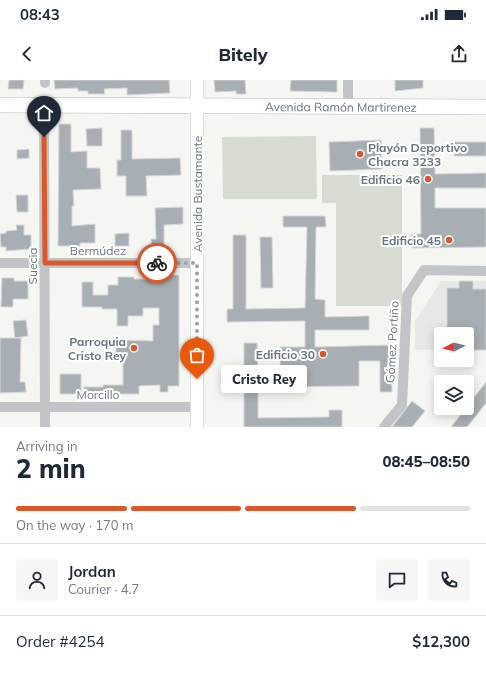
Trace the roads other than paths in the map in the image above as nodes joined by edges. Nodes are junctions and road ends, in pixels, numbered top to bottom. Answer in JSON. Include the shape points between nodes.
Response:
{"nodes":[{"id":1,"x":197,"y":80,"type":"edge"},
{"id":2,"x":348,"y":80,"type":"edge"},
{"id":3,"x":0,"y":105,"type":"edge"},
{"id":4,"x":44,"y":106,"type":"junction"},
{"id":5,"x":197,"y":106,"type":"junction"},
{"id":6,"x":348,"y":106,"type":"junction"},
{"id":7,"x":486,"y":107,"type":"edge"},
{"id":8,"x":0,"y":263,"type":"edge"},
{"id":9,"x":45,"y":263,"type":"junction"},
{"id":10,"x":197,"y":263,"type":"junction"},
{"id":11,"x":486,"y":271,"type":"edge"},
{"id":12,"x":0,"y":407,"type":"edge"},
{"id":13,"x":45,"y":407,"type":"junction"},
{"id":14,"x":197,"y":408,"type":"junction"},
{"id":15,"x":45,"y":427,"type":"edge"},
{"id":16,"x":197,"y":427,"type":"edge"},
{"id":17,"x":384,"y":427,"type":"edge"}],
"edges":[{"from":1,"to":5,"type":"main road","name":"Avenida Bustamante"},
{"from":2,"to":6,"type":"street"},
{"from":3,"to":4,"type":"main road","name":"Avenida Ramón Martirenez"},
{"from":4,"to":5,"type":"main road","name":"Avenida Ramón Martirenez"},
{"from":4,"to":9,"type":"street","name":"Suecia"},
{"from":5,"to":6,"type":"main road","name":"Avenida Ramón Martirenez"},
{"from":5,"to":10,"type":"main road","name":"Avenida Bustamante"},
{"from":6,"to":7,"type":"main road","name":"Avenida Ramón Martirenez"},
{"from":8,"to":9,"type":"street","name":"Bermúdez"},
{"from":9,"to":10,"type":"street","name":"Bermúdez"},
{"from":9,"to":13,"type":"street","name":"Suecia"},
{"from":10,"to":14,"type":"main road","name":"Avenida Bustamante"},
{"from":11,"to":17,"type":"street","name":"Gómez Portiño","via":[[424,270],[407,296],[402,405]]},
{"from":12,"to":13,"type":"street","name":"Morcillo"},
{"from":13,"to":14,"type":"street","name":"Morcillo"},
{"from":13,"to":15,"type":"street","name":"Suecia"},
{"from":14,"to":16,"type":"main road","name":"Avenida Bustamante"}]}
